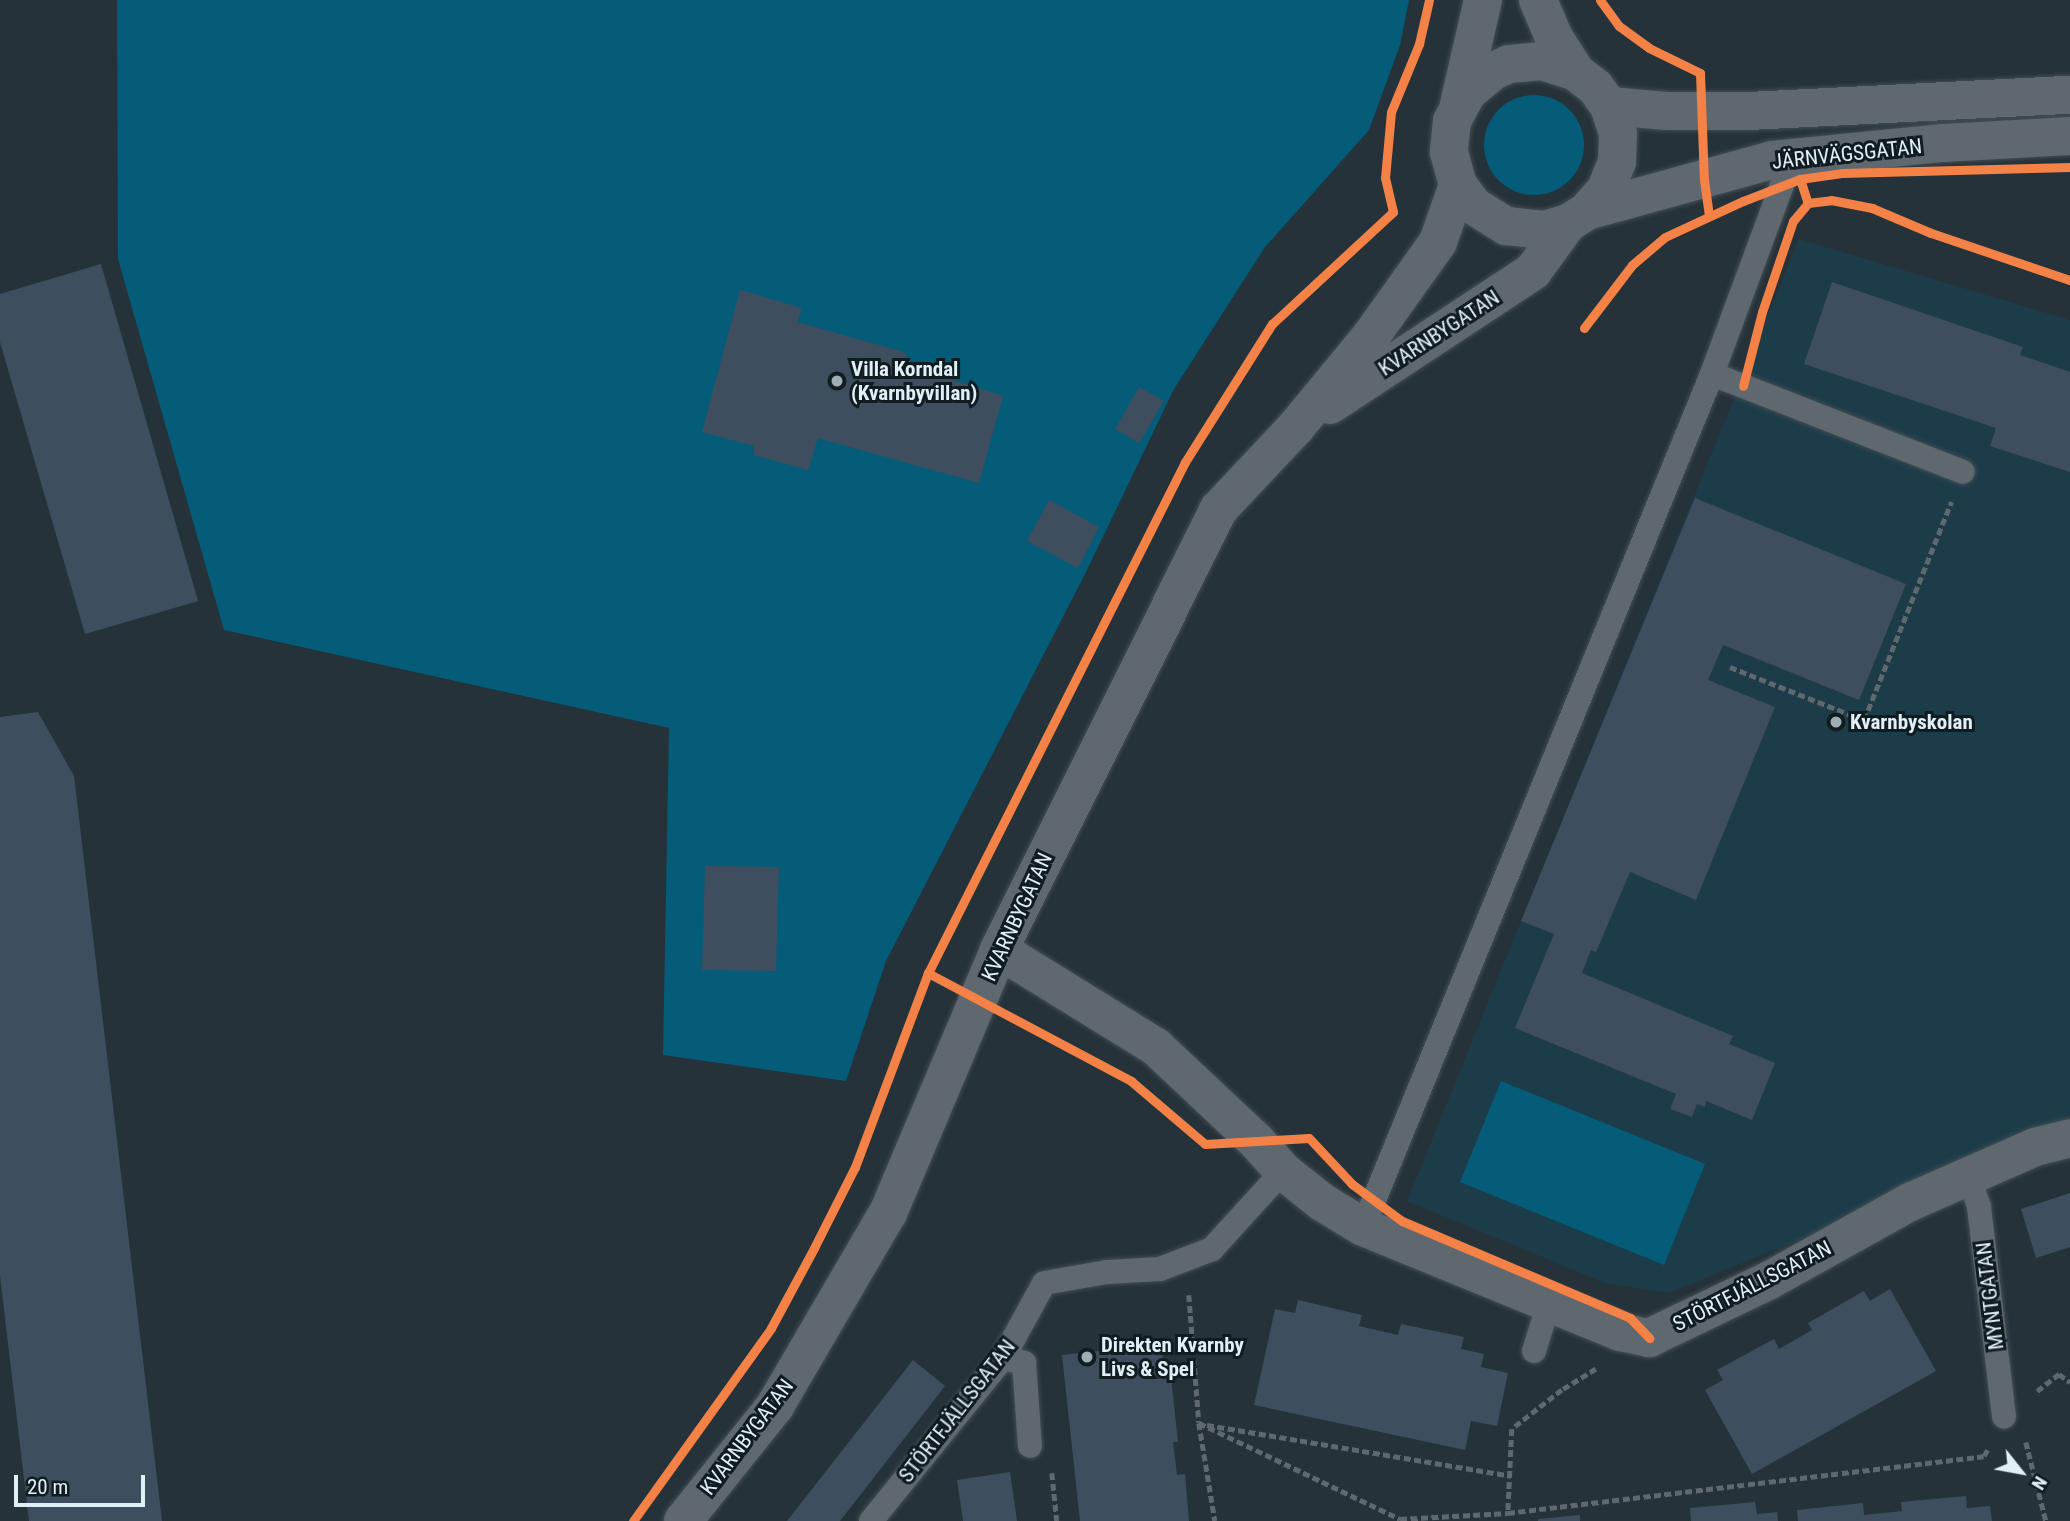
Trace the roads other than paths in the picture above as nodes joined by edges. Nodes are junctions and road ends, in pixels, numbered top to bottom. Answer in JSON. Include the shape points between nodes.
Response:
{"nodes":[{"id":1,"x":1482,"y":0,"type":"edge"},
{"id":2,"x":1538,"y":0,"type":"edge"},
{"id":3,"x":1576,"y":72,"type":"junction"},
{"id":4,"x":2070,"y":94,"type":"edge"},
{"id":5,"x":1609,"y":106,"type":"junction"},
{"id":6,"x":1458,"y":107,"type":"junction"},
{"id":7,"x":2070,"y":136,"type":"edge"},
{"id":8,"x":1792,"y":158,"type":"junction"},
{"id":9,"x":1458,"y":186,"type":"junction"},
{"id":10,"x":1578,"y":217,"type":"junction"},
{"id":11,"x":1712,"y":374,"type":"junction"},
{"id":12,"x":1296,"y":427,"type":"junction"},
{"id":13,"x":1963,"y":472,"type":"road end"},
{"id":14,"x":999,"y":950,"type":"junction"},
{"id":15,"x":2070,"y":1138,"type":"edge"},
{"id":16,"x":1283,"y":1171,"type":"junction"},
{"id":17,"x":1968,"y":1176,"type":"junction"},
{"id":18,"x":1363,"y":1227,"type":"junction"},
{"id":19,"x":1549,"y":1303,"type":"junction"},
{"id":20,"x":1534,"y":1351,"type":"dead end"},
{"id":21,"x":1003,"y":1358,"type":"junction"},
{"id":22,"x":2004,"y":1417,"type":"road end"},
{"id":23,"x":1030,"y":1447,"type":"dead end"},
{"id":24,"x":683,"y":1521,"type":"edge"},
{"id":25,"x":871,"y":1521,"type":"edge"}],
"edges":[{"from":1,"to":6,"type":"street"},
{"from":2,"to":3,"type":"street","via":[[1553,36]]},
{"from":3,"to":5,"type":"street"},
{"from":3,"to":6,"type":"street","via":[[1543,61],[1509,64],[1479,80]]},
{"from":4,"to":5,"type":"street","via":[[1749,111]]},
{"from":5,"to":10,"type":"street","via":[[1618,134],[1617,162],[1606,189]]},
{"from":6,"to":9,"type":"street","via":[[1449,152]]},
{"from":7,"to":8,"type":"street","name":"JÄRNVÄGSGATAN"},
{"from":8,"to":10,"type":"street","name":"JÄRNVÄGSGATAN"},
{"from":8,"to":11,"type":"lane"},
{"from":9,"to":10,"type":"street","via":[[1474,206],[1506,226],[1544,230]]},
{"from":9,"to":12,"type":"street","name":"KVARNBYGATAN","via":[[1438,242],[1371,336]]},
{"from":10,"to":12,"type":"street","name":"KVARNBYGATAN","via":[[1533,271]]},
{"from":11,"to":13,"type":"lane"},
{"from":11,"to":18,"type":"lane"},
{"from":12,"to":14,"type":"street","name":"KVARNBYGATAN","via":[[1219,509]]},
{"from":14,"to":16,"type":"street","name":"STÖRTFJÄLLSGATAN","via":[[1156,1047]]},
{"from":14,"to":24,"type":"street","name":"KVARNBYGATAN","via":[[888,1213],[775,1406]]},
{"from":15,"to":17,"type":"street","name":"STÖRTFJÄLLSGATAN","via":[[2035,1147]]},
{"from":16,"to":18,"type":"street","name":"STÖRTFJÄLLSGATAN"},
{"from":16,"to":21,"type":"lane","name":"STÖRTFJÄLLSGATAN","via":[[1212,1249],[1160,1269],[1044,1283]]},
{"from":17,"to":19,"type":"street","name":"STÖRTFJÄLLSGATAN","via":[[1649,1338],[1620,1332]]},
{"from":17,"to":22,"type":"lane","name":"MYNTGATAN","via":[[1979,1207]]},
{"from":18,"to":19,"type":"street","name":"STÖRTFJÄLLSGATAN"},
{"from":19,"to":20,"type":"lane"},
{"from":21,"to":23,"type":"lane","via":[[1024,1363]]},
{"from":21,"to":25,"type":"lane","name":"STÖRTFJÄLLSGATAN"}]}
